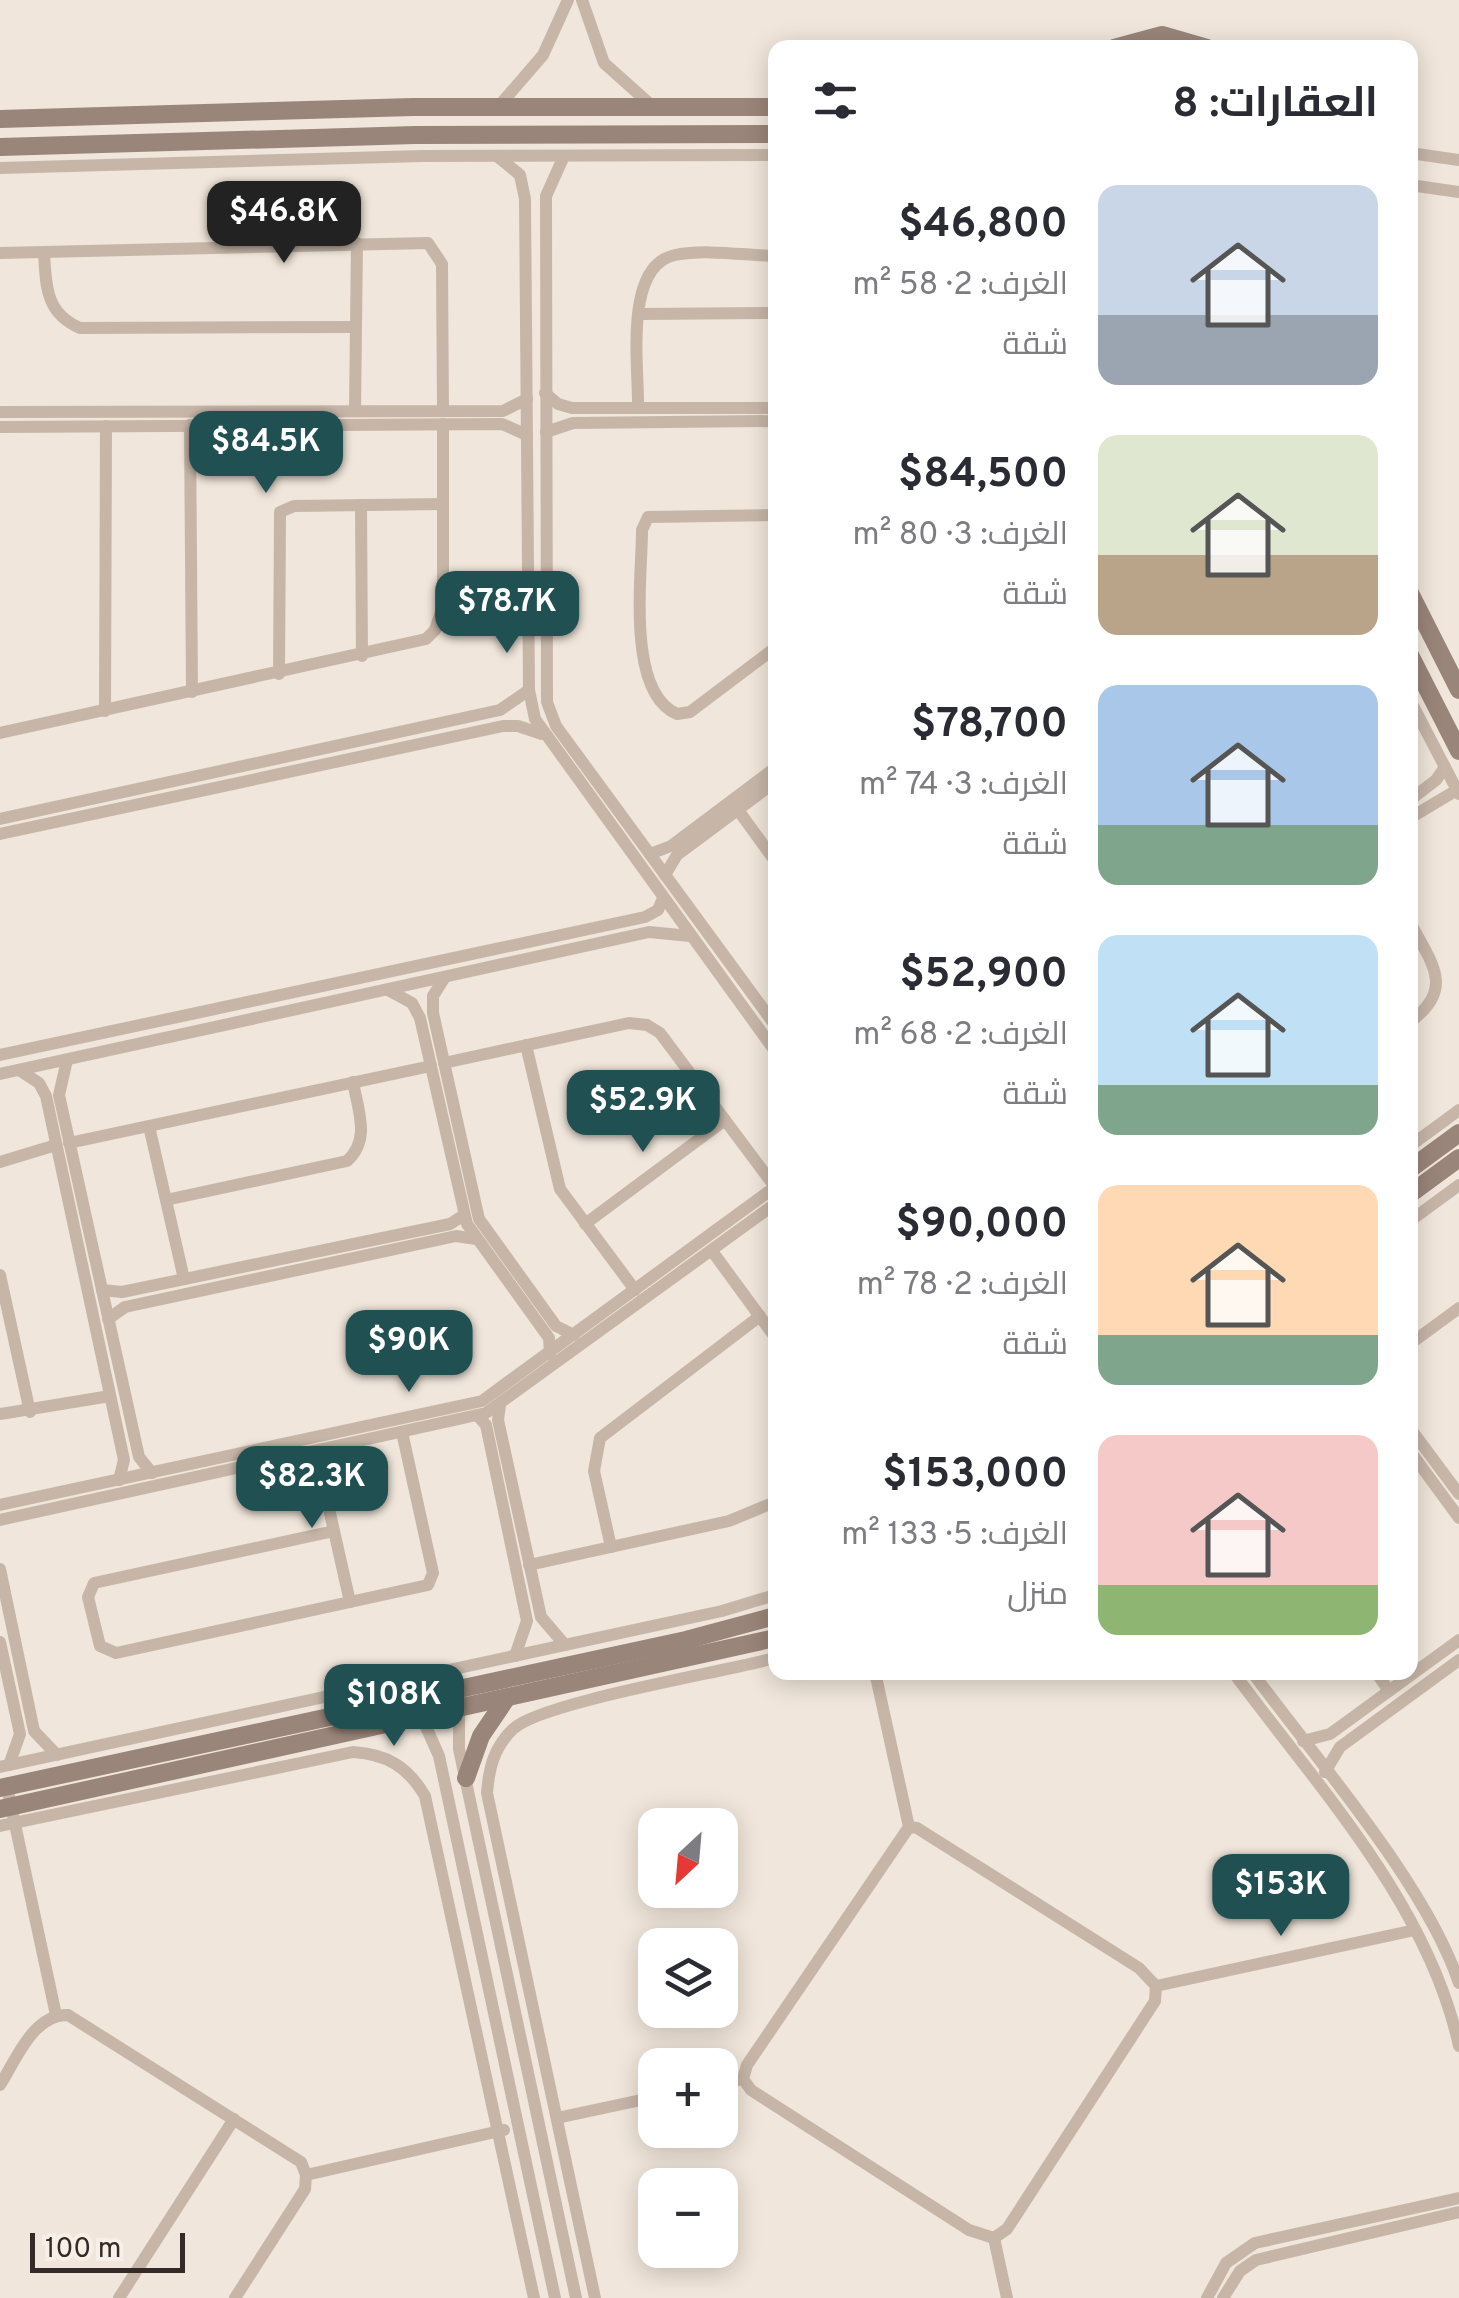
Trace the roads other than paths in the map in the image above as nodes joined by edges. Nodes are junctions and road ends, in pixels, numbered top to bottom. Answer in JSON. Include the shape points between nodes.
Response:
{"nodes":[{"id":1,"x":568,"y":0,"type":"edge"},
{"id":2,"x":582,"y":0,"type":"edge"},
{"id":3,"x":1146,"y":40,"type":"edge"},
{"id":4,"x":1177,"y":40,"type":"edge"},
{"id":5,"x":499,"y":106,"type":"junction"},
{"id":6,"x":651,"y":106,"type":"junction"},
{"id":7,"x":768,"y":107,"type":"edge"},
{"id":8,"x":0,"y":119,"type":"edge"},
{"id":9,"x":708,"y":134,"type":"junction"},
{"id":10,"x":768,"y":134,"type":"edge"},
{"id":11,"x":0,"y":146,"type":"edge"},
{"id":12,"x":1418,"y":154,"type":"edge"},
{"id":13,"x":498,"y":156,"type":"junction"},
{"id":14,"x":564,"y":156,"type":"junction"},
{"id":15,"x":707,"y":156,"type":"junction"},
{"id":16,"x":768,"y":156,"type":"edge"},
{"id":17,"x":1459,"y":160,"type":"edge"},
{"id":18,"x":0,"y":168,"type":"edge"},
{"id":19,"x":1418,"y":186,"type":"edge"},
{"id":20,"x":1459,"y":192,"type":"edge"},
{"id":21,"x":356,"y":243,"type":"junction"},
{"id":22,"x":44,"y":252,"type":"junction"},
{"id":23,"x":0,"y":253,"type":"edge"},
{"id":24,"x":768,"y":256,"type":"edge"},
{"id":25,"x":768,"y":312,"type":"edge"},
{"id":26,"x":640,"y":314,"type":"junction"},
{"id":27,"x":356,"y":327,"type":"junction"},
{"id":28,"x":546,"y":394,"type":"junction"},
{"id":29,"x":527,"y":399,"type":"junction"},
{"id":30,"x":638,"y":408,"type":"junction"},
{"id":31,"x":768,"y":408,"type":"edge"},
{"id":32,"x":355,"y":411,"type":"junction"},
{"id":33,"x":0,"y":412,"type":"edge"},
{"id":34,"x":443,"y":417,"type":"junction"},
{"id":35,"x":502,"y":417,"type":"junction"},
{"id":36,"x":768,"y":421,"type":"edge"},
{"id":37,"x":190,"y":425,"type":"junction"},
{"id":38,"x":106,"y":426,"type":"junction"},
{"id":39,"x":0,"y":427,"type":"edge"},
{"id":40,"x":546,"y":432,"type":"junction"},
{"id":41,"x":527,"y":435,"type":"junction"},
{"id":42,"x":443,"y":504,"type":"junction"},
{"id":43,"x":361,"y":505,"type":"junction"},
{"id":44,"x":768,"y":516,"type":"edge"},
{"id":45,"x":528,"y":605,"type":"junction"},
{"id":46,"x":545,"y":605,"type":"junction"},
{"id":47,"x":1418,"y":609,"type":"edge"},
{"id":48,"x":768,"y":653,"type":"edge"},
{"id":49,"x":362,"y":656,"type":"junction"},
{"id":50,"x":1418,"y":671,"type":"edge"},
{"id":51,"x":279,"y":674,"type":"junction"},
{"id":52,"x":528,"y":690,"type":"junction"},
{"id":53,"x":1459,"y":690,"type":"edge"},
{"id":54,"x":192,"y":692,"type":"junction"},
{"id":55,"x":104,"y":711,"type":"junction"},
{"id":56,"x":1418,"y":715,"type":"edge"},
{"id":57,"x":0,"y":733,"type":"edge"},
{"id":58,"x":542,"y":734,"type":"junction"},
{"id":59,"x":1459,"y":751,"type":"edge"},
{"id":60,"x":1445,"y":767,"type":"junction"},
{"id":61,"x":768,"y":773,"type":"edge"},
{"id":62,"x":167,"y":783,"type":"junction"},
{"id":63,"x":768,"y":787,"type":"edge"},
{"id":64,"x":1458,"y":792,"type":"edge"},
{"id":65,"x":1418,"y":794,"type":"edge"},
{"id":66,"x":170,"y":798,"type":"junction"},
{"id":67,"x":738,"y":810,"type":"junction"},
{"id":68,"x":1418,"y":812,"type":"edge"},
{"id":69,"x":0,"y":819,"type":"edge"},
{"id":70,"x":0,"y":834,"type":"edge"},
{"id":71,"x":768,"y":851,"type":"edge"},
{"id":72,"x":650,"y":854,"type":"junction"},
{"id":73,"x":664,"y":874,"type":"junction"},
{"id":74,"x":662,"y":898,"type":"junction"},
{"id":75,"x":690,"y":936,"type":"junction"},
{"id":76,"x":1418,"y":943,"type":"edge"},
{"id":77,"x":446,"y":977,"type":"junction"},
{"id":78,"x":388,"y":990,"type":"junction"},
{"id":79,"x":1418,"y":1014,"type":"edge"},
{"id":80,"x":768,"y":1016,"type":"edge"},
{"id":81,"x":768,"y":1042,"type":"edge"},
{"id":82,"x":526,"y":1045,"type":"junction"},
{"id":83,"x":0,"y":1055,"type":"edge"},
{"id":84,"x":67,"y":1060,"type":"junction"},
{"id":85,"x":437,"y":1064,"type":"junction"},
{"id":86,"x":19,"y":1070,"type":"junction"},
{"id":87,"x":0,"y":1074,"type":"edge"},
{"id":88,"x":353,"y":1082,"type":"junction"},
{"id":89,"x":1459,"y":1110,"type":"edge"},
{"id":90,"x":725,"y":1120,"type":"junction"},
{"id":91,"x":149,"y":1126,"type":"junction"},
{"id":92,"x":1459,"y":1133,"type":"edge"},
{"id":93,"x":1418,"y":1140,"type":"edge"},
{"id":94,"x":63,"y":1144,"type":"junction"},
{"id":95,"x":1459,"y":1158,"type":"edge"},
{"id":96,"x":0,"y":1162,"type":"edge"},
{"id":97,"x":1418,"y":1163,"type":"edge"},
{"id":98,"x":768,"y":1178,"type":"edge"},
{"id":99,"x":1459,"y":1185,"type":"edge"},
{"id":100,"x":1418,"y":1188,"type":"edge"},
{"id":101,"x":768,"y":1192,"type":"edge"},
{"id":102,"x":166,"y":1200,"type":"junction"},
{"id":103,"x":768,"y":1209,"type":"edge"},
{"id":104,"x":464,"y":1215,"type":"junction"},
{"id":105,"x":1418,"y":1215,"type":"edge"},
{"id":106,"x":585,"y":1224,"type":"junction"},
{"id":107,"x":476,"y":1239,"type":"junction"},
{"id":108,"x":712,"y":1251,"type":"junction"},
{"id":109,"x":0,"y":1276,"type":"edge"},
{"id":110,"x":184,"y":1279,"type":"junction"},
{"id":111,"x":102,"y":1290,"type":"junction"},
{"id":112,"x":635,"y":1290,"type":"junction"},
{"id":113,"x":1459,"y":1308,"type":"edge"},
{"id":114,"x":760,"y":1316,"type":"junction"},
{"id":115,"x":108,"y":1319,"type":"junction"},
{"id":116,"x":768,"y":1327,"type":"edge"},
{"id":117,"x":574,"y":1336,"type":"junction"},
{"id":118,"x":1418,"y":1338,"type":"edge"},
{"id":119,"x":550,"y":1354,"type":"junction"},
{"id":120,"x":110,"y":1396,"type":"junction"},
{"id":121,"x":500,"y":1406,"type":"junction"},
{"id":122,"x":30,"y":1412,"type":"junction"},
{"id":123,"x":0,"y":1414,"type":"edge"},
{"id":124,"x":478,"y":1416,"type":"junction"},
{"id":125,"x":402,"y":1432,"type":"junction"},
{"id":126,"x":356,"y":1436,"type":"junction"},
{"id":127,"x":1418,"y":1439,"type":"edge"},
{"id":128,"x":316,"y":1451,"type":"junction"},
{"id":129,"x":1418,"y":1462,"type":"edge"},
{"id":130,"x":152,"y":1472,"type":"junction"},
{"id":131,"x":120,"y":1480,"type":"junction"},
{"id":132,"x":1459,"y":1494,"type":"edge"},
{"id":133,"x":768,"y":1505,"type":"edge"},
{"id":134,"x":0,"y":1506,"type":"edge"},
{"id":135,"x":1459,"y":1518,"type":"edge"},
{"id":136,"x":0,"y":1520,"type":"edge"},
{"id":137,"x":334,"y":1531,"type":"junction"},
{"id":138,"x":611,"y":1547,"type":"junction"},
{"id":139,"x":529,"y":1565,"type":"junction"},
{"id":140,"x":0,"y":1569,"type":"edge"},
{"id":141,"x":768,"y":1597,"type":"edge"},
{"id":142,"x":350,"y":1602,"type":"junction"},
{"id":143,"x":768,"y":1618,"type":"edge"},
{"id":144,"x":768,"y":1640,"type":"edge"},
{"id":145,"x":1459,"y":1640,"type":"edge"},
{"id":146,"x":0,"y":1642,"type":"edge"},
{"id":147,"x":566,"y":1645,"type":"junction"},
{"id":148,"x":515,"y":1656,"type":"junction"},
{"id":149,"x":768,"y":1660,"type":"edge"},
{"id":150,"x":1459,"y":1660,"type":"edge"},
{"id":151,"x":1418,"y":1670,"type":"edge"},
{"id":152,"x":4,"y":1677,"type":"edge"},
{"id":153,"x":877,"y":1680,"type":"edge"},
{"id":154,"x":1239,"y":1680,"type":"edge"},
{"id":155,"x":1258,"y":1680,"type":"edge"},
{"id":156,"x":1381,"y":1680,"type":"edge"},
{"id":157,"x":1404,"y":1680,"type":"edge"},
{"id":158,"x":461,"y":1690,"type":"junction"},
{"id":159,"x":1389,"y":1691,"type":"junction"},
{"id":160,"x":506,"y":1699,"type":"junction"},
{"id":161,"x":411,"y":1701,"type":"junction"},
{"id":162,"x":458,"y":1710,"type":"junction"},
{"id":163,"x":424,"y":1718,"type":"junction"},
{"id":164,"x":1302,"y":1741,"type":"junction"},
{"id":165,"x":459,"y":1749,"type":"junction"},
{"id":166,"x":57,"y":1755,"type":"junction"},
{"id":167,"x":439,"y":1756,"type":"junction"},
{"id":168,"x":5,"y":1766,"type":"edge"},
{"id":169,"x":1325,"y":1772,"type":"junction"},
{"id":170,"x":466,"y":1778,"type":"junction"},
{"id":171,"x":4,"y":1788,"type":"edge"},
{"id":172,"x":9,"y":1813,"type":"edge"},
{"id":173,"x":0,"y":1826,"type":"edge"},
{"id":174,"x":909,"y":1827,"type":"junction"},
{"id":175,"x":500,"y":1851,"type":"junction"},
{"id":176,"x":482,"y":1856,"type":"junction"},
{"id":177,"x":462,"y":1861,"type":"junction"},
{"id":178,"x":440,"y":1865,"type":"junction"},
{"id":179,"x":1416,"y":1930,"type":"junction"},
{"id":180,"x":1459,"y":1983,"type":"edge"},
{"id":181,"x":1156,"y":1986,"type":"junction"},
{"id":182,"x":56,"y":2015,"type":"junction"},
{"id":183,"x":1459,"y":2046,"type":"edge"},
{"id":184,"x":743,"y":2079,"type":"junction"},
{"id":185,"x":738,"y":2080,"type":"edge"},
{"id":186,"x":0,"y":2085,"type":"edge"},
{"id":187,"x":638,"y":2102,"type":"edge"},
{"id":188,"x":536,"y":2110,"type":"junction"},
{"id":189,"x":557,"y":2119,"type":"junction"},
{"id":190,"x":234,"y":2120,"type":"junction"},
{"id":191,"x":518,"y":2126,"type":"junction"},
{"id":192,"x":498,"y":2131,"type":"junction"},
{"id":193,"x":542,"y":2137,"type":"junction"},
{"id":194,"x":306,"y":2175,"type":"junction"},
{"id":195,"x":1459,"y":2198,"type":"edge"},
{"id":196,"x":1436,"y":2210,"type":"junction"},
{"id":197,"x":1459,"y":2212,"type":"edge"},
{"id":198,"x":994,"y":2238,"type":"junction"},
{"id":199,"x":119,"y":2298,"type":"edge"},
{"id":200,"x":236,"y":2298,"type":"edge"},
{"id":201,"x":534,"y":2298,"type":"edge"},
{"id":202,"x":555,"y":2298,"type":"edge"},
{"id":203,"x":576,"y":2298,"type":"edge"},
{"id":204,"x":595,"y":2298,"type":"edge"},
{"id":205,"x":1007,"y":2298,"type":"edge"},
{"id":206,"x":1207,"y":2298,"type":"edge"},
{"id":207,"x":1224,"y":2298,"type":"edge"}],
"edges":[{"from":1,"to":5,"type":"street","via":[[543,55]]},
{"from":2,"to":6,"type":"street","via":[[604,64]]},
{"from":3,"to":4,"type":"street"},
{"from":5,"to":6,"type":"street"},
{"from":5,"to":8,"type":"street"},
{"from":6,"to":7,"type":"street"},
{"from":9,"to":10,"type":"street"},
{"from":9,"to":11,"type":"street"},
{"from":9,"to":15,"type":"street"},
{"from":12,"to":17,"type":"street"},
{"from":13,"to":14,"type":"street"},
{"from":13,"to":18,"type":"street"},
{"from":13,"to":29,"type":"street","via":[[524,184]]},
{"from":14,"to":15,"type":"street"},
{"from":14,"to":28,"type":"street","via":[[546,196]]},
{"from":15,"to":16,"type":"street"},
{"from":19,"to":20,"type":"street"},
{"from":21,"to":22,"type":"street"},
{"from":21,"to":27,"type":"street"},
{"from":21,"to":34,"type":"street","via":[[420,241],[440,255]]},
{"from":22,"to":23,"type":"street"},
{"from":22,"to":27,"type":"street","via":[[50,302],[80,328]]},
{"from":24,"to":26,"type":"street","via":[[670,256],[644,278]]},
{"from":25,"to":26,"type":"street"},
{"from":26,"to":30,"type":"street"},
{"from":27,"to":32,"type":"street"},
{"from":28,"to":30,"type":"street","via":[[564,407]]},
{"from":28,"to":40,"type":"street"},
{"from":29,"to":35,"type":"street"},
{"from":29,"to":41,"type":"street"},
{"from":30,"to":31,"type":"street"},
{"from":32,"to":33,"type":"street"},
{"from":32,"to":34,"type":"street"},
{"from":34,"to":35,"type":"street"},
{"from":34,"to":37,"type":"street"},
{"from":34,"to":42,"type":"street"},
{"from":35,"to":41,"type":"street"},
{"from":36,"to":40,"type":"street","via":[[572,423]]},
{"from":37,"to":38,"type":"street"},
{"from":37,"to":54,"type":"street"},
{"from":38,"to":39,"type":"street"},
{"from":38,"to":55,"type":"street"},
{"from":40,"to":46,"type":"street"},
{"from":41,"to":45,"type":"street"},
{"from":42,"to":43,"type":"street"},
{"from":42,"to":49,"type":"street","via":[[443,606],[436,630],[415,644]]},
{"from":43,"to":49,"type":"street"},
{"from":43,"to":51,"type":"street","via":[[280,512]]},
{"from":44,"to":48,"type":"street","via":[[648,517],[642,524],[641,644],[654,690],[677,714],[690,712]]},
{"from":45,"to":46,"type":"street"},
{"from":45,"to":52,"type":"street"},
{"from":46,"to":72,"type":"street","via":[[550,714]]},
{"from":47,"to":53,"type":"street"},
{"from":49,"to":51,"type":"street"},
{"from":50,"to":59,"type":"street"},
{"from":51,"to":54,"type":"street"},
{"from":52,"to":58,"type":"street"},
{"from":52,"to":62,"type":"street","via":[[500,710]]},
{"from":54,"to":55,"type":"street"},
{"from":55,"to":57,"type":"street"},
{"from":56,"to":60,"type":"street"},
{"from":58,"to":66,"type":"street","via":[[503,726]]},
{"from":58,"to":74,"type":"street"},
{"from":60,"to":64,"type":"street"},
{"from":60,"to":65,"type":"street"},
{"from":61,"to":72,"type":"street","via":[[671,846]]},
{"from":62,"to":66,"type":"street"},
{"from":62,"to":69,"type":"street"},
{"from":63,"to":67,"type":"street"},
{"from":64,"to":68,"type":"street"},
{"from":66,"to":70,"type":"street"},
{"from":67,"to":71,"type":"street"},
{"from":67,"to":73,"type":"street","via":[[677,855]]},
{"from":72,"to":73,"type":"street"},
{"from":73,"to":80,"type":"street"},
{"from":74,"to":75,"type":"street"},
{"from":74,"to":83,"type":"street","via":[[645,918]]},
{"from":75,"to":77,"type":"street","via":[[649,932]]},
{"from":75,"to":81,"type":"street"},
{"from":76,"to":79,"type":"street","via":[[1438,982],[1433,1000]]},
{"from":77,"to":78,"type":"street"},
{"from":77,"to":85,"type":"street","via":[[432,1004]]},
{"from":78,"to":84,"type":"street"},
{"from":78,"to":85,"type":"street","via":[[417,1010]]},
{"from":82,"to":85,"type":"street"},
{"from":82,"to":90,"type":"street","via":[[647,1025]]},
{"from":82,"to":106,"type":"street","via":[[556,1178]]},
{"from":84,"to":86,"type":"street"},
{"from":84,"to":94,"type":"street","via":[[58,1088]]},
{"from":85,"to":88,"type":"street"},
{"from":85,"to":104,"type":"street"},
{"from":85,"to":117,"type":"street","via":[[482,1225],[556,1326]]},
{"from":86,"to":87,"type":"street"},
{"from":86,"to":94,"type":"street","via":[[43,1089]]},
{"from":88,"to":91,"type":"street"},
{"from":88,"to":102,"type":"street","via":[[363,1134],[347,1161]]},
{"from":89,"to":93,"type":"street"},
{"from":90,"to":98,"type":"street"},
{"from":90,"to":106,"type":"street"},
{"from":91,"to":94,"type":"street"},
{"from":91,"to":102,"type":"street"},
{"from":92,"to":97,"type":"street"},
{"from":94,"to":96,"type":"street"},
{"from":94,"to":111,"type":"street"},
{"from":94,"to":120,"type":"street"},
{"from":95,"to":100,"type":"street"},
{"from":99,"to":105,"type":"street"},
{"from":101,"to":112,"type":"street"},
{"from":102,"to":110,"type":"street"},
{"from":103,"to":108,"type":"street"},
{"from":104,"to":107,"type":"street"},
{"from":104,"to":110,"type":"street","via":[[450,1224]]},
{"from":106,"to":112,"type":"street"},
{"from":107,"to":115,"type":"street","via":[[456,1236],[124,1307]]},
{"from":107,"to":119,"type":"street","via":[[549,1338]]},
{"from":108,"to":114,"type":"street"},
{"from":108,"to":121,"type":"street"},
{"from":109,"to":122,"type":"street"},
{"from":110,"to":111,"type":"street"},
{"from":111,"to":115,"type":"street"},
{"from":112,"to":117,"type":"street"},
{"from":113,"to":118,"type":"street"},
{"from":114,"to":116,"type":"street"},
{"from":114,"to":138,"type":"street","via":[[600,1438],[594,1471]]},
{"from":115,"to":130,"type":"street","via":[[139,1458]]},
{"from":117,"to":119,"type":"street"},
{"from":119,"to":126,"type":"street","via":[[482,1401]]},
{"from":120,"to":122,"type":"street"},
{"from":120,"to":131,"type":"street","via":[[124,1464]]},
{"from":121,"to":124,"type":"street"},
{"from":121,"to":139,"type":"street"},
{"from":122,"to":123,"type":"street"},
{"from":124,"to":125,"type":"street"},
{"from":124,"to":148,"type":"street","via":[[486,1425],[527,1621]]},
{"from":125,"to":126,"type":"street"},
{"from":125,"to":142,"type":"street","via":[[433,1578],[424,1586]]},
{"from":126,"to":128,"type":"street"},
{"from":126,"to":130,"type":"street"},
{"from":127,"to":132,"type":"street"},
{"from":128,"to":136,"type":"street"},
{"from":128,"to":137,"type":"street"},
{"from":129,"to":135,"type":"street"},
{"from":130,"to":131,"type":"street"},
{"from":131,"to":134,"type":"street"},
{"from":133,"to":138,"type":"street","via":[[729,1521]]},
{"from":137,"to":142,"type":"street"},
{"from":137,"to":142,"type":"street","via":[[99,1581],[88,1597],[100,1646],[110,1653]]},
{"from":138,"to":139,"type":"street"},
{"from":139,"to":147,"type":"street","via":[[543,1622]]},
{"from":140,"to":166,"type":"street","via":[[34,1731]]},
{"from":141,"to":147,"type":"street"},
{"from":143,"to":158,"type":"street"},
{"from":144,"to":160,"type":"street"},
{"from":145,"to":151,"type":"street"},
{"from":146,"to":152,"type":"street"},
{"from":147,"to":148,"type":"street"},
{"from":148,"to":166,"type":"street"},
{"from":149,"to":175,"type":"street","via":[[534,1714],[514,1728],[489,1768],[487,1793]]},
{"from":150,"to":169,"type":"street","via":[[1340,1747]]},
{"from":152,"to":168,"type":"street","via":[[20,1734]]},
{"from":153,"to":174,"type":"street"},
{"from":154,"to":179,"type":"street"},
{"from":155,"to":164,"type":"street"},
{"from":156,"to":159,"type":"street"},
{"from":157,"to":159,"type":"street"},
{"from":158,"to":161,"type":"street"},
{"from":158,"to":162,"type":"street"},
{"from":159,"to":164,"type":"street","via":[[1330,1734]]},
{"from":160,"to":162,"type":"street"},
{"from":160,"to":170,"type":"street","via":[[481,1736]]},
{"from":161,"to":163,"type":"street"},
{"from":161,"to":171,"type":"street"},
{"from":162,"to":163,"type":"street"},
{"from":162,"to":165,"type":"street"},
{"from":163,"to":167,"type":"street"},
{"from":163,"to":172,"type":"street"},
{"from":164,"to":169,"type":"street"},
{"from":165,"to":167,"type":"street"},
{"from":165,"to":170,"type":"street"},
{"from":166,"to":168,"type":"street"},
{"from":167,"to":177,"type":"street"},
{"from":169,"to":180,"type":"street","via":[[1394,1864]]},
{"from":170,"to":176,"type":"street"},
{"from":171,"to":172,"type":"street"},
{"from":172,"to":173,"type":"street"},
{"from":172,"to":178,"type":"street","via":[[371,1753],[404,1768],[426,1796]]},
{"from":172,"to":182,"type":"street"},
{"from":174,"to":181,"type":"street","via":[[1147,1974]]},
{"from":174,"to":184,"type":"street"},
{"from":175,"to":176,"type":"street"},
{"from":175,"to":189,"type":"street"},
{"from":176,"to":188,"type":"street"},
{"from":177,"to":178,"type":"street"},
{"from":177,"to":191,"type":"street"},
{"from":178,"to":192,"type":"street"},
{"from":179,"to":181,"type":"street"},
{"from":179,"to":183,"type":"street","via":[[1446,1993]]},
{"from":181,"to":198,"type":"street","via":[[1155,2001],[1007,2229]]},
{"from":182,"to":186,"type":"street","via":[[40,2024]]},
{"from":182,"to":190,"type":"street","via":[[78,2020]]},
{"from":184,"to":185,"type":"street"},
{"from":184,"to":198,"type":"street","via":[[980,2236]]},
{"from":187,"to":189,"type":"street"},
{"from":188,"to":189,"type":"street"},
{"from":188,"to":193,"type":"street"},
{"from":189,"to":193,"type":"street"},
{"from":189,"to":204,"type":"street"},
{"from":190,"to":194,"type":"street","via":[[301,2162]]},
{"from":190,"to":199,"type":"street"},
{"from":191,"to":192,"type":"street"},
{"from":191,"to":202,"type":"street"},
{"from":192,"to":194,"type":"street"},
{"from":192,"to":201,"type":"street"},
{"from":193,"to":203,"type":"street"},
{"from":194,"to":200,"type":"street","via":[[303,2193]]},
{"from":195,"to":196,"type":"street"},
{"from":196,"to":197,"type":"street"},
{"from":196,"to":206,"type":"street","via":[[1255,2243],[1226,2263]]},
{"from":196,"to":207,"type":"street","via":[[1256,2260],[1240,2271]]},
{"from":198,"to":205,"type":"street"}]}
